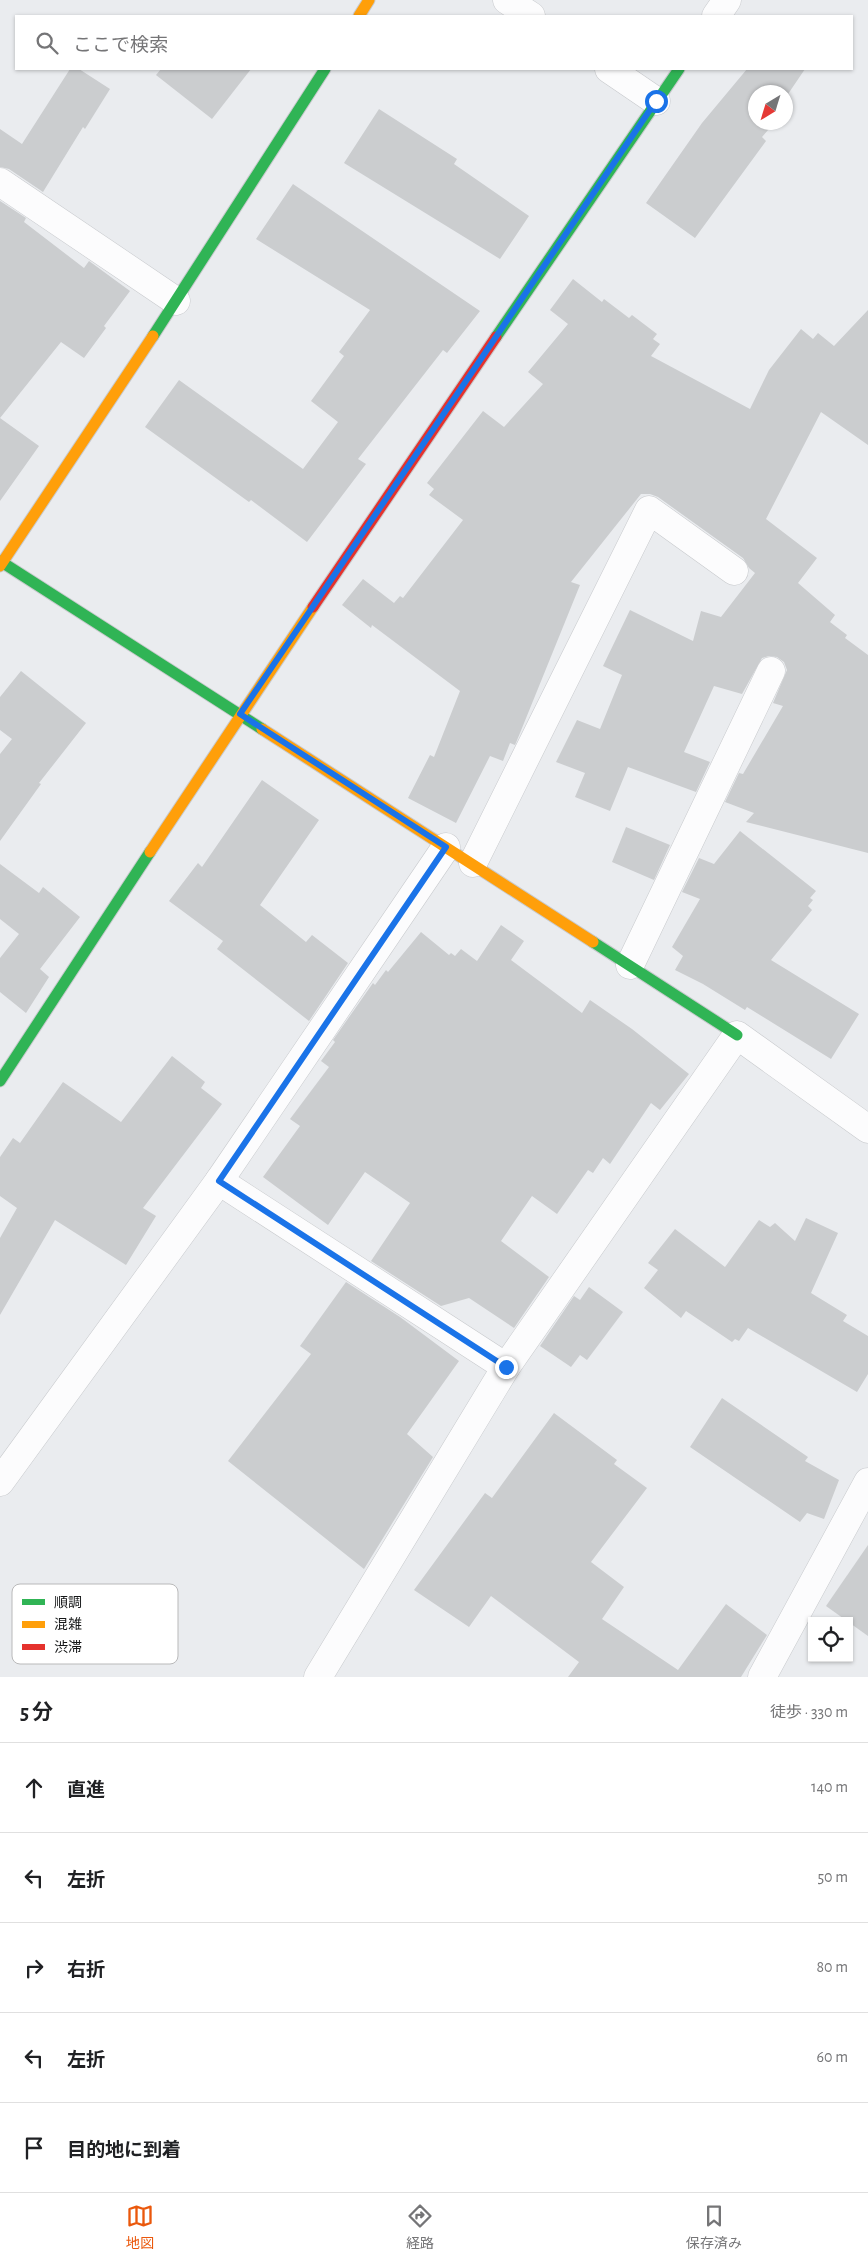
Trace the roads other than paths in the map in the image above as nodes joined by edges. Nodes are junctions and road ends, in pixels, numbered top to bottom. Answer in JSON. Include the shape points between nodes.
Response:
{"nodes":[{"id":1,"x":369,"y":0,"type":"edge"},
{"id":2,"x":507,"y":0,"type":"edge"},
{"id":3,"x":727,"y":0,"type":"edge"},
{"id":4,"x":360,"y":15,"type":"edge"},
{"id":5,"x":530,"y":15,"type":"edge"},
{"id":6,"x":717,"y":15,"type":"edge"},
{"id":7,"x":324,"y":70,"type":"edge"},
{"id":8,"x":610,"y":70,"type":"edge"},
{"id":9,"x":678,"y":70,"type":"edge"},
{"id":10,"x":656,"y":101,"type":"junction"},
{"id":11,"x":0,"y":182,"type":"edge"},
{"id":12,"x":176,"y":301,"type":"junction"},
{"id":13,"x":1,"y":563,"type":"edge"},
{"id":14,"x":734,"y":571,"type":"dead end"},
{"id":15,"x":771,"y":671,"type":"dead end"},
{"id":16,"x":240,"y":714,"type":"junction"},
{"id":17,"x":446,"y":847,"type":"junction"},
{"id":18,"x":473,"y":863,"type":"junction"},
{"id":19,"x":630,"y":965,"type":"junction"},
{"id":20,"x":737,"y":1035,"type":"junction"},
{"id":21,"x":0,"y":1081,"type":"edge"},
{"id":22,"x":868,"y":1129,"type":"edge"},
{"id":23,"x":219,"y":1181,"type":"junction"},
{"id":24,"x":506,"y":1367,"type":"junction"},
{"id":25,"x":0,"y":1482,"type":"edge"},
{"id":26,"x":868,"y":1482,"type":"edge"},
{"id":27,"x":318,"y":1677,"type":"edge"},
{"id":28,"x":762,"y":1677,"type":"edge"}],
"edges":[{"from":1,"to":4,"type":"street"},
{"from":2,"to":5,"type":"street"},
{"from":3,"to":6,"type":"street"},
{"from":7,"to":12,"type":"street"},
{"from":8,"to":10,"type":"street"},
{"from":9,"to":10,"type":"street"},
{"from":10,"to":16,"type":"street"},
{"from":11,"to":12,"type":"street"},
{"from":12,"to":13,"type":"street"},
{"from":13,"to":16,"type":"street"},
{"from":14,"to":18,"type":"street","via":[[649,510]]},
{"from":15,"to":19,"type":"street"},
{"from":16,"to":17,"type":"street"},
{"from":16,"to":21,"type":"street"},
{"from":17,"to":18,"type":"street"},
{"from":17,"to":23,"type":"street"},
{"from":18,"to":19,"type":"street"},
{"from":19,"to":20,"type":"street"},
{"from":20,"to":22,"type":"street"},
{"from":20,"to":24,"type":"street"},
{"from":23,"to":24,"type":"street"},
{"from":23,"to":25,"type":"street"},
{"from":24,"to":27,"type":"street"},
{"from":26,"to":28,"type":"street"}]}
